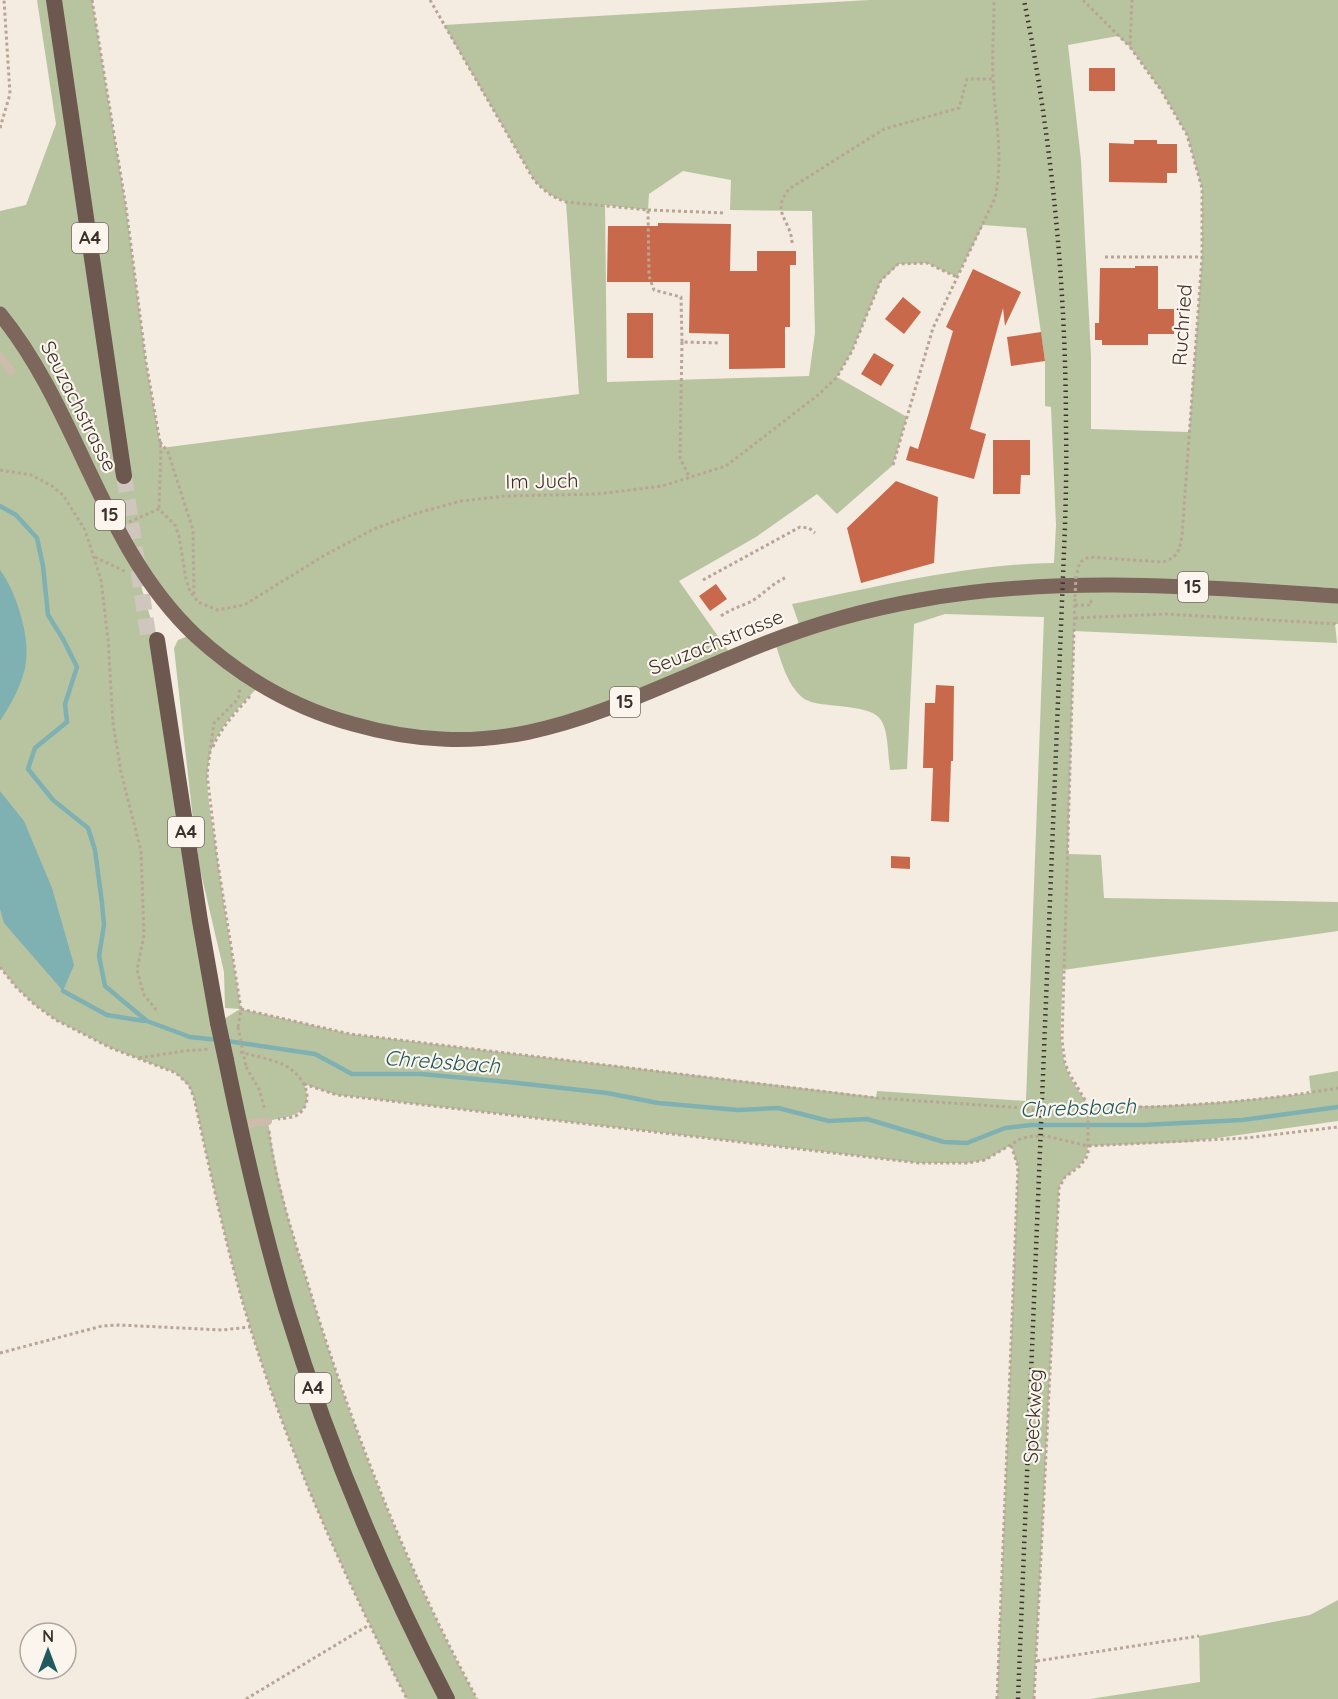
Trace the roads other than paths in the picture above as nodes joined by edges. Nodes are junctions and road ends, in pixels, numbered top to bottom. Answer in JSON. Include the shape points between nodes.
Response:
{"nodes":[{"id":1,"x":54,"y":0,"type":"edge"},
{"id":2,"x":63,"y":0,"type":"edge"},
{"id":3,"x":0,"y":314,"type":"edge"},
{"id":4,"x":0,"y":356,"type":"edge"},
{"id":5,"x":11,"y":371,"type":"dead end"},
{"id":6,"x":1338,"y":596,"type":"edge"},
{"id":7,"x":153,"y":641,"type":"tunnel mouth"},
{"id":8,"x":221,"y":1060,"type":"junction"},
{"id":9,"x":268,"y":1121,"type":"road end"},
{"id":10,"x":239,"y":1125,"type":"junction"},
{"id":11,"x":438,"y":1699,"type":"edge"},
{"id":12,"x":447,"y":1699,"type":"edge"}],
"edges":[{"from":1,"to":2,"type":"highway","number":"A4","via":[[129,475]]},
{"from":3,"to":6,"type":"main road","name":"Seuzachstrasse","number":"15","via":[[54,395],[116,528],[173,611],[224,660],[260,685],[329,717],[372,730],[439,739],[497,738],[536,732],[584,718],[774,640],[851,615],[978,591],[1048,585],[1146,585]]},
{"from":4,"to":5,"type":"lane"},
{"from":7,"to":8,"type":"highway","number":"A4","bridge":true},
{"from":8,"to":10,"type":"highway","number":"A4"},
{"from":8,"to":11,"type":"highway","number":"A4","via":[[240,1168],[305,1393],[368,1554]]},
{"from":9,"to":10,"type":"lane"},
{"from":10,"to":12,"type":"highway","number":"A4","via":[[286,1308],[328,1430],[389,1580]]}]}
